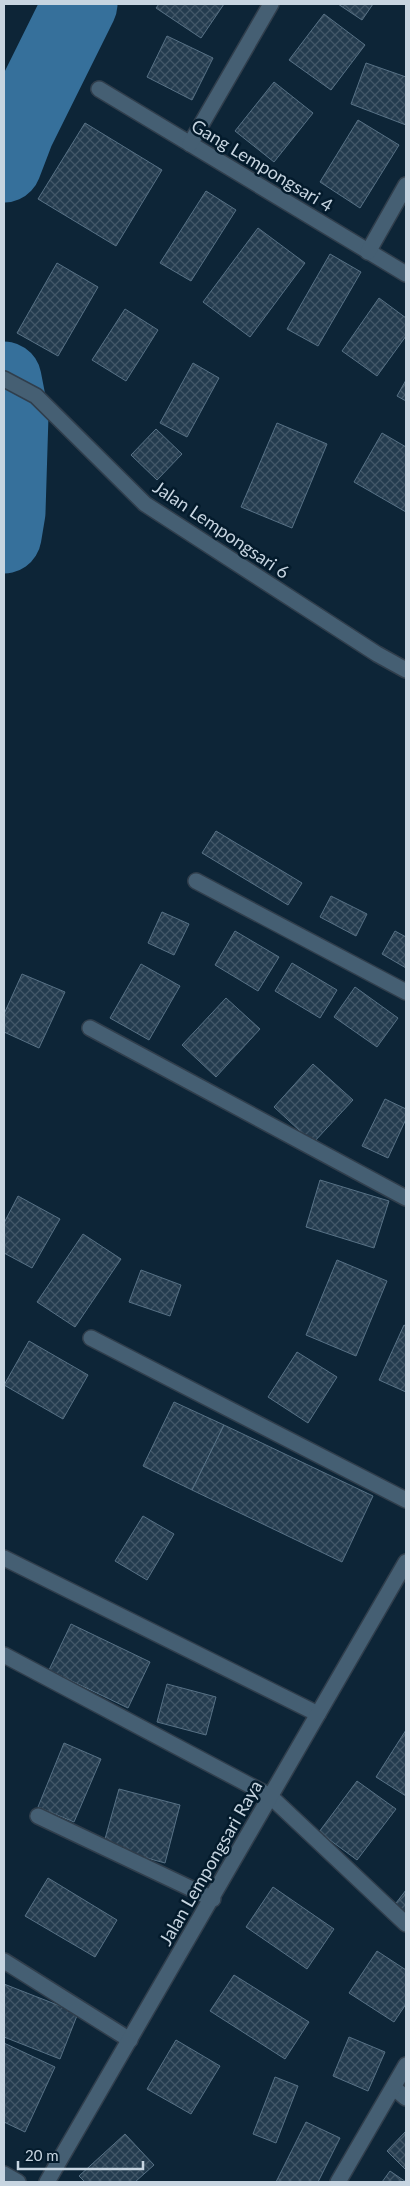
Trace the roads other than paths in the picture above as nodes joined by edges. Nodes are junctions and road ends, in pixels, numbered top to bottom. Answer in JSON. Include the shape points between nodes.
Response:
{"nodes":[{"id":1,"x":271,"y":4,"type":"edge"},
{"id":2,"x":99,"y":89,"type":"dead end"},
{"id":3,"x":190,"y":144,"type":"junction"},
{"id":4,"x":406,"y":185,"type":"edge"},
{"id":5,"x":368,"y":252,"type":"junction"},
{"id":6,"x":406,"y":274,"type":"edge"},
{"id":7,"x":4,"y":378,"type":"edge"},
{"id":8,"x":406,"y":670,"type":"edge"},
{"id":9,"x":196,"y":881,"type":"dead end"},
{"id":10,"x":406,"y":992,"type":"edge"},
{"id":11,"x":90,"y":1028,"type":"dead end"},
{"id":12,"x":406,"y":1198,"type":"edge"},
{"id":13,"x":91,"y":1338,"type":"dead end"},
{"id":14,"x":406,"y":1500,"type":"edge"},
{"id":15,"x":4,"y":1558,"type":"edge"},
{"id":16,"x":406,"y":1562,"type":"edge"},
{"id":17,"x":4,"y":1655,"type":"edge"},
{"id":18,"x":318,"y":1714,"type":"junction"},
{"id":19,"x":270,"y":1796,"type":"junction"},
{"id":20,"x":38,"y":1816,"type":"dead end"},
{"id":21,"x":213,"y":1899,"type":"junction"},
{"id":22,"x":406,"y":1924,"type":"edge"},
{"id":23,"x":4,"y":1960,"type":"edge"},
{"id":24,"x":130,"y":2040,"type":"junction"},
{"id":25,"x":406,"y":2065,"type":"edge"},
{"id":26,"x":400,"y":2093,"type":"edge"},
{"id":27,"x":4,"y":2174,"type":"edge"},
{"id":28,"x":18,"y":2182,"type":"edge"},
{"id":29,"x":47,"y":2182,"type":"edge"},
{"id":30,"x":338,"y":2182,"type":"edge"}],
"edges":[{"from":1,"to":3,"type":"street"},
{"from":2,"to":3,"type":"street","name":"Gang Lempongsari 4"},
{"from":3,"to":5,"type":"street","name":"Gang Lempongsari 4"},
{"from":4,"to":5,"type":"street"},
{"from":5,"to":6,"type":"street","name":"Gang Lempongsari 4"},
{"from":7,"to":8,"type":"street","name":"Jalan Lempongsari 6","via":[[36,396],[145,504]]},
{"from":9,"to":10,"type":"street"},
{"from":11,"to":12,"type":"street"},
{"from":13,"to":14,"type":"street"},
{"from":15,"to":18,"type":"street"},
{"from":16,"to":18,"type":"street","name":"Jalan Lempongsari Raya"},
{"from":17,"to":19,"type":"street"},
{"from":18,"to":19,"type":"street","name":"Jalan Lempongsari Raya"},
{"from":19,"to":21,"type":"street","name":"Jalan Lempongsari Raya"},
{"from":19,"to":22,"type":"street"},
{"from":20,"to":21,"type":"street"},
{"from":21,"to":24,"type":"street","name":"Jalan Lempongsari Raya"},
{"from":23,"to":24,"type":"street"},
{"from":24,"to":29,"type":"street","name":"Jalan Lempongsari Raya"},
{"from":25,"to":26,"type":"street"},
{"from":26,"to":30,"type":"street"},
{"from":27,"to":28,"type":"street"}]}
